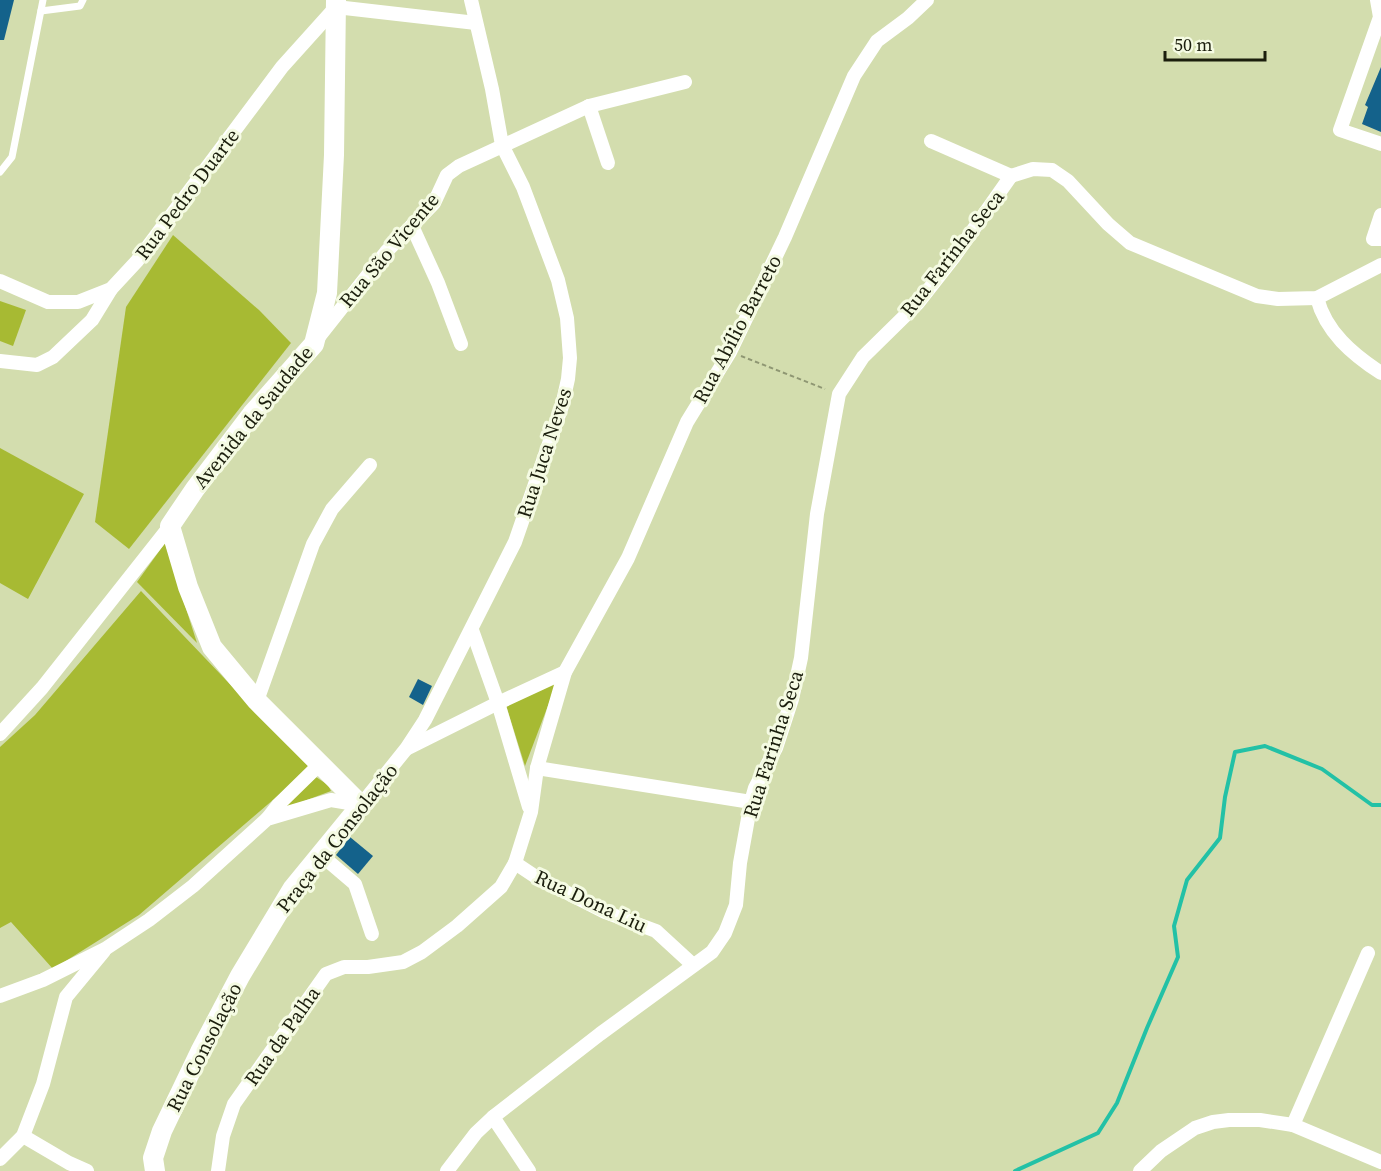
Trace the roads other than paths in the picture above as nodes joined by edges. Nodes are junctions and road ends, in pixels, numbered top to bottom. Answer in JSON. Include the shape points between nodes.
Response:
{"nodes":[{"id":1,"x":43,"y":0,"type":"edge"},
{"id":2,"x":83,"y":0,"type":"edge"},
{"id":3,"x":471,"y":0,"type":"edge"},
{"id":4,"x":927,"y":0,"type":"edge"},
{"id":5,"x":1377,"y":0,"type":"edge"},
{"id":6,"x":336,"y":3,"type":"edge"},
{"id":7,"x":41,"y":11,"type":"junction"},
{"id":8,"x":476,"y":23,"type":"junction"},
{"id":9,"x":685,"y":82,"type":"dead end"},
{"id":10,"x":589,"y":106,"type":"junction"},
{"id":11,"x":931,"y":141,"type":"dead end"},
{"id":12,"x":1381,"y":144,"type":"edge"},
{"id":13,"x":502,"y":145,"type":"junction"},
{"id":14,"x":608,"y":163,"type":"dead end"},
{"id":15,"x":0,"y":172,"type":"edge"},
{"id":16,"x":1011,"y":176,"type":"junction"},
{"id":17,"x":1381,"y":215,"type":"edge"},
{"id":18,"x":412,"y":226,"type":"junction"},
{"id":19,"x":1377,"y":239,"type":"edge"},
{"id":20,"x":1381,"y":265,"type":"edge"},
{"id":21,"x":0,"y":280,"type":"edge"},
{"id":22,"x":111,"y":289,"type":"junction"},
{"id":23,"x":1317,"y":298,"type":"junction"},
{"id":24,"x":314,"y":344,"type":"junction"},
{"id":25,"x":461,"y":344,"type":"dead end"},
{"id":26,"x":0,"y":362,"type":"edge"},
{"id":27,"x":1381,"y":373,"type":"edge"},
{"id":28,"x":370,"y":465,"type":"dead end"},
{"id":29,"x":170,"y":526,"type":"junction"},
{"id":30,"x":472,"y":630,"type":"junction"},
{"id":31,"x":565,"y":672,"type":"junction"},
{"id":32,"x":258,"y":700,"type":"junction"},
{"id":33,"x":498,"y":703,"type":"junction"},
{"id":34,"x":0,"y":734,"type":"edge"},
{"id":35,"x":406,"y":749,"type":"junction"},
{"id":36,"x":320,"y":764,"type":"junction"},
{"id":37,"x":537,"y":768,"type":"junction"},
{"id":38,"x":750,"y":802,"type":"junction"},
{"id":39,"x":361,"y":805,"type":"junction"},
{"id":40,"x":531,"y":812,"type":"junction"},
{"id":41,"x":267,"y":819,"type":"junction"},
{"id":42,"x":321,"y":855,"type":"junction"},
{"id":43,"x":515,"y":863,"type":"junction"},
{"id":44,"x":268,"y":927,"type":"joint"},
{"id":45,"x":372,"y":934,"type":"dead end"},
{"id":46,"x":105,"y":949,"type":"junction"},
{"id":47,"x":1368,"y":953,"type":"dead end"},
{"id":48,"x":693,"y":965,"type":"junction"},
{"id":49,"x":0,"y":996,"type":"edge"},
{"id":50,"x":493,"y":1117,"type":"junction"},
{"id":51,"x":1293,"y":1125,"type":"junction"},
{"id":52,"x":23,"y":1136,"type":"junction"},
{"id":53,"x":0,"y":1159,"type":"edge"},
{"id":54,"x":1381,"y":1162,"type":"edge"},
{"id":55,"x":87,"y":1171,"type":"edge"},
{"id":56,"x":154,"y":1171,"type":"edge"},
{"id":57,"x":218,"y":1171,"type":"edge"},
{"id":58,"x":447,"y":1171,"type":"edge"},
{"id":59,"x":529,"y":1171,"type":"edge"},
{"id":60,"x":1140,"y":1171,"type":"edge"}],
"edges":[{"from":1,"to":7,"type":"lane"},
{"from":2,"to":7,"type":"lane","via":[[80,6]]},
{"from":3,"to":8,"type":"street","name":"Rua Juca Neves"},
{"from":4,"to":31,"type":"street","name":"Rua Abílio Barreto","via":[[877,41],[854,76],[786,237],[730,352],[687,422],[628,558]]},
{"from":5,"to":12,"type":"street","via":[[1380,17],[1340,130]]},
{"from":6,"to":8,"type":"street"},
{"from":6,"to":22,"type":"street","name":"Rua Pedro Duarte","via":[[282,67],[137,261]]},
{"from":6,"to":24,"type":"street","name":"Avenida da Saudade","via":[[327,293]]},
{"from":7,"to":15,"type":"lane","via":[[12,157]]},
{"from":8,"to":13,"type":"street","name":"Rua Juca Neves"},
{"from":9,"to":10,"type":"street","name":"Rua São Vicente"},
{"from":10,"to":13,"type":"street","name":"Rua São Vicente"},
{"from":10,"to":14,"type":"street"},
{"from":11,"to":16,"type":"street"},
{"from":13,"to":18,"type":"street","name":"Rua São Vicente","via":[[447,175],[434,203]]},
{"from":13,"to":30,"type":"street","name":"Rua Juca Neves","via":[[523,187],[558,280],[567,318],[569,369],[562,406],[515,542]]},
{"from":16,"to":23,"type":"street","via":[[1033,169],[1052,170],[1130,243],[1257,296]]},
{"from":16,"to":38,"type":"street","name":"Rua Farinha Seca","via":[[918,303],[863,357],[839,394],[817,514],[801,658],[776,748]]},
{"from":17,"to":19,"type":"street"},
{"from":18,"to":24,"type":"street","name":"Rua São Vicente","via":[[361,281]]},
{"from":18,"to":25,"type":"street"},
{"from":20,"to":23,"type":"street"},
{"from":21,"to":22,"type":"street","name":"Rua Pedro Duarte","via":[[48,302],[78,302]]},
{"from":22,"to":26,"type":"street","via":[[92,320],[53,357],[37,365]]},
{"from":23,"to":27,"type":"street","via":[[1321,313],[1342,344]]},
{"from":24,"to":29,"type":"street","name":"Avenida da Saudade","via":[[252,414]]},
{"from":28,"to":32,"type":"street","via":[[332,509],[313,544]]},
{"from":29,"to":32,"type":"street","via":[[212,647]]},
{"from":29,"to":34,"type":"street","name":"Avenida da Saudade","via":[[42,688]]},
{"from":30,"to":33,"type":"street"},
{"from":30,"to":35,"type":"street","name":"Rua Juca Neves"},
{"from":31,"to":33,"type":"street"},
{"from":31,"to":37,"type":"street","name":"Rua Abílio Barreto"},
{"from":32,"to":36,"type":"street"},
{"from":33,"to":35,"type":"street"},
{"from":33,"to":40,"type":"street"},
{"from":35,"to":39,"type":"street","name":"Praça da Consolação"},
{"from":36,"to":39,"type":"street"},
{"from":36,"to":41,"type":"street"},
{"from":37,"to":38,"type":"street"},
{"from":37,"to":40,"type":"street","name":"Rua da Palha"},
{"from":38,"to":48,"type":"street","name":"Rua Farinha Seca","via":[[735,905],[725,933],[712,952]]},
{"from":39,"to":41,"type":"street","via":[[331,800]]},
{"from":39,"to":42,"type":"street","name":"Praça da Consolação"},
{"from":40,"to":43,"type":"street","name":"Rua da Palha"},
{"from":41,"to":46,"type":"street","via":[[193,886]]},
{"from":42,"to":44,"type":"street","name":"Praça da Consolação"},
{"from":42,"to":45,"type":"street","via":[[355,884]]},
{"from":43,"to":48,"type":"street","name":"Rua Dona Liu","via":[[596,908],[656,931]]},
{"from":43,"to":57,"type":"street","name":"Rua da Palha","via":[[501,887],[422,952],[403,962],[368,968],[344,967],[326,974],[234,1104]]},
{"from":44,"to":56,"type":"street","name":"Rua Consolação","via":[[162,1131],[153,1158]]},
{"from":46,"to":49,"type":"street"},
{"from":46,"to":52,"type":"street","via":[[66,997],[43,1084]]},
{"from":47,"to":51,"type":"street"},
{"from":48,"to":50,"type":"street","name":"Rua Farinha Seca"},
{"from":50,"to":58,"type":"street","name":"Rua Farinha Seca"},
{"from":50,"to":59,"type":"street"},
{"from":51,"to":54,"type":"street"},
{"from":51,"to":60,"type":"street","via":[[1260,1120],[1213,1122],[1195,1128]]},
{"from":52,"to":53,"type":"street"},
{"from":52,"to":55,"type":"street"}]}
